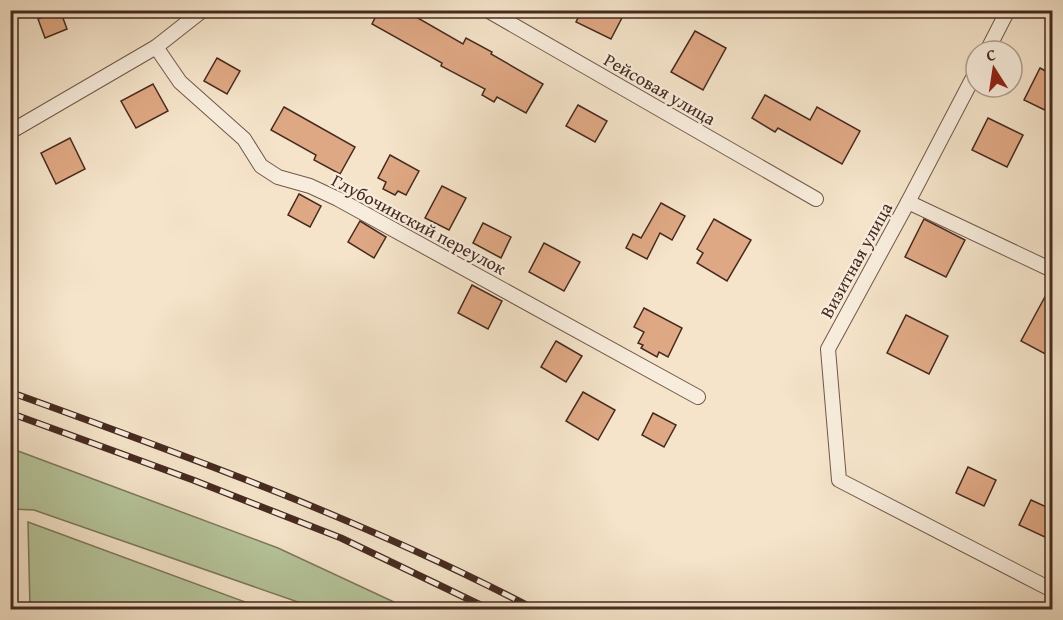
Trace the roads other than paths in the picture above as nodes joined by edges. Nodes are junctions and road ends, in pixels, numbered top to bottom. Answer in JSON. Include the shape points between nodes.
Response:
{"nodes":[{"id":1,"x":203,"y":10,"type":"edge"},
{"id":2,"x":487,"y":10,"type":"edge"},
{"id":3,"x":1008,"y":11,"type":"edge"},
{"id":4,"x":993,"y":39,"type":"edge"},
{"id":5,"x":156,"y":47,"type":"junction"},
{"id":6,"x":964,"y":95,"type":"edge"},
{"id":7,"x":10,"y":132,"type":"edge"},
{"id":8,"x":816,"y":199,"type":"dead end"},
{"id":9,"x":909,"y":202,"type":"junction"},
{"id":10,"x":1053,"y":270,"type":"edge"},
{"id":11,"x":698,"y":397,"type":"dead end"},
{"id":12,"x":1053,"y":590,"type":"edge"}],
"edges":[{"from":1,"to":5,"type":"street"},
{"from":2,"to":8,"type":"street","name":"Рейсовая улица"},
{"from":3,"to":4,"type":"street"},
{"from":5,"to":7,"type":"street"},
{"from":5,"to":11,"type":"street","name":"Глубочинский переулок","via":[[180,82],[244,139],[261,166],[278,177],[338,199]]},
{"from":6,"to":9,"type":"street","name":"Визитная улица"},
{"from":9,"to":10,"type":"street"},
{"from":9,"to":12,"type":"street","name":"Визитная улица","via":[[828,348],[839,480]]}]}
